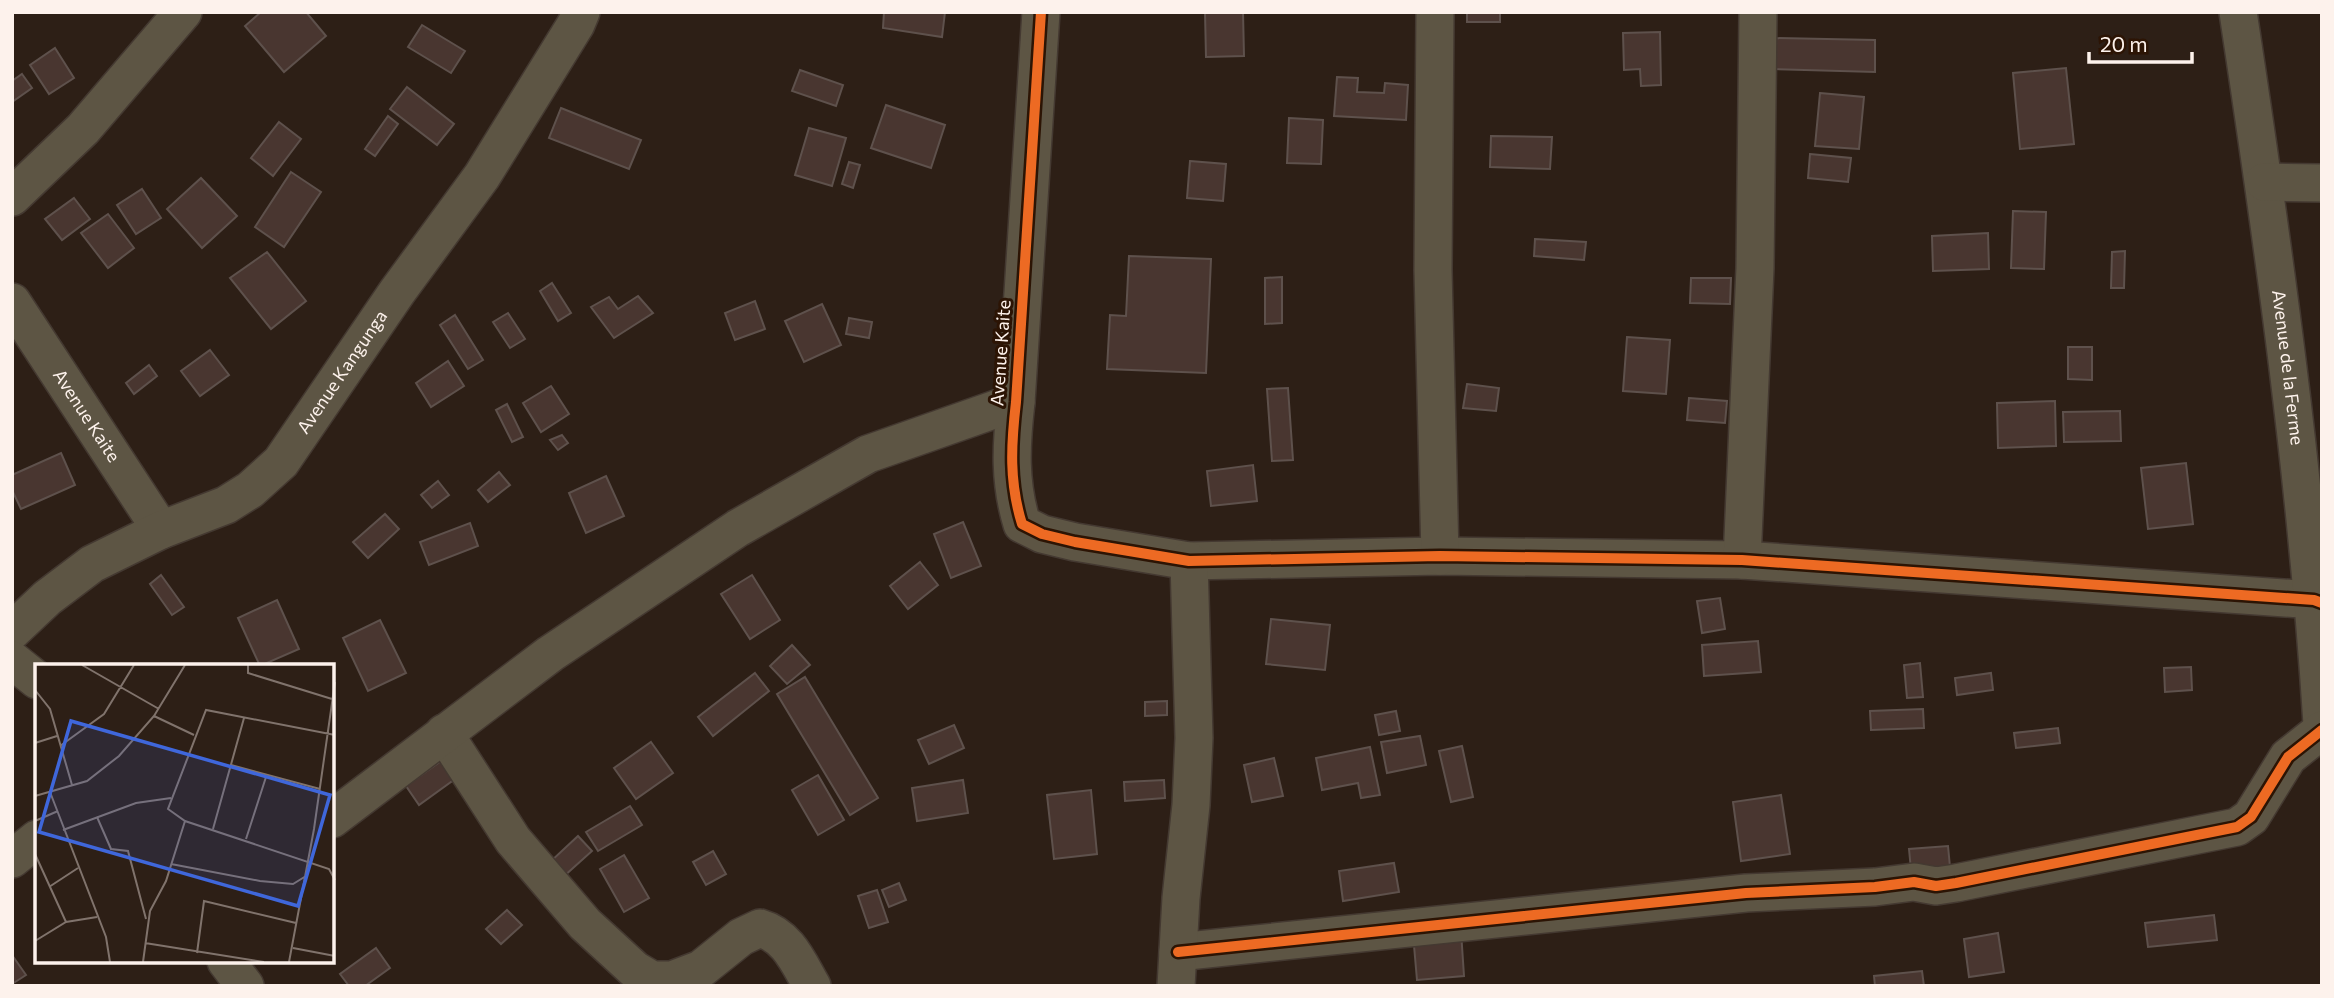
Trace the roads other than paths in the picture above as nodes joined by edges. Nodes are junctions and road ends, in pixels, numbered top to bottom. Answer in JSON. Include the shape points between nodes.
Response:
{"nodes":[{"id":1,"x":183,"y":12,"type":"edge"},
{"id":2,"x":581,"y":12,"type":"edge"},
{"id":3,"x":1041,"y":12,"type":"edge"},
{"id":4,"x":1435,"y":12,"type":"edge"},
{"id":5,"x":1758,"y":12,"type":"edge"},
{"id":6,"x":2238,"y":12,"type":"edge"},
{"id":7,"x":2264,"y":182,"type":"junction"},
{"id":8,"x":2322,"y":183,"type":"edge"},
{"id":9,"x":12,"y":197,"type":"edge"},
{"id":10,"x":12,"y":302,"type":"edge"},
{"id":11,"x":1016,"y":402,"type":"junction"},
{"id":12,"x":161,"y":530,"type":"junction"},
{"id":13,"x":1440,"y":556,"type":"junction"},
{"id":14,"x":1742,"y":560,"type":"junction"},
{"id":15,"x":1189,"y":561,"type":"junction"},
{"id":16,"x":2318,"y":601,"type":"edge"},
{"id":17,"x":12,"y":631,"type":"edge"},
{"id":18,"x":12,"y":660,"type":"edge"},
{"id":19,"x":35,"y":678,"type":"edge"},
{"id":20,"x":2322,"y":724,"type":"edge"},
{"id":21,"x":2322,"y":730,"type":"edge"},
{"id":22,"x":444,"y":733,"type":"junction"},
{"id":23,"x":334,"y":817,"type":"edge"},
{"id":24,"x":35,"y":841,"type":"edge"},
{"id":25,"x":12,"y":859,"type":"edge"},
{"id":26,"x":228,"y":963,"type":"edge"},
{"id":27,"x":1177,"y":969,"type":"edge"},
{"id":28,"x":245,"y":986,"type":"edge"},
{"id":29,"x":812,"y":986,"type":"edge"}],
"edges":[{"from":1,"to":9,"type":"street","via":[[83,129]]},
{"from":2,"to":12,"type":"street","name":"Avenue Kangunga","via":[[482,176],[281,462],[226,505]]},
{"from":3,"to":11,"type":"street","name":"Avenue Kaite"},
{"from":4,"to":13,"type":"street","via":[[1433,270]]},
{"from":5,"to":14,"type":"street","via":[[1755,268]]},
{"from":6,"to":7,"type":"street","name":"Avenue de la Ferme"},
{"from":7,"to":8,"type":"street"},
{"from":7,"to":16,"type":"street","name":"Avenue de la Ferme"},
{"from":10,"to":12,"type":"street","name":"Avenue Kaite"},
{"from":11,"to":15,"type":"street","name":"Avenue Kaite","via":[[1011,469],[1022,524],[1075,542]]},
{"from":11,"to":22,"type":"street","via":[[868,454],[799,492],[561,646]]},
{"from":12,"to":17,"type":"street","name":"Avenue Kangunga","via":[[92,564]]},
{"from":13,"to":14,"type":"street"},
{"from":13,"to":15,"type":"street"},
{"from":14,"to":16,"type":"street"},
{"from":15,"to":27,"type":"street","via":[[1194,738]]},
{"from":16,"to":20,"type":"street","name":"Avenue de la Ferme"},
{"from":18,"to":19,"type":"street"},
{"from":21,"to":27,"type":"street","via":[[2288,757],[2251,817],[2237,827],[1936,886],[1914,882],[1746,893]]},
{"from":22,"to":23,"type":"street"},
{"from":22,"to":29,"type":"street","via":[[513,840],[585,924],[635,970],[652,980],[672,981],[701,969],[760,928],[775,932],[788,946]]},
{"from":24,"to":25,"type":"street"},
{"from":26,"to":28,"type":"street"}]}
